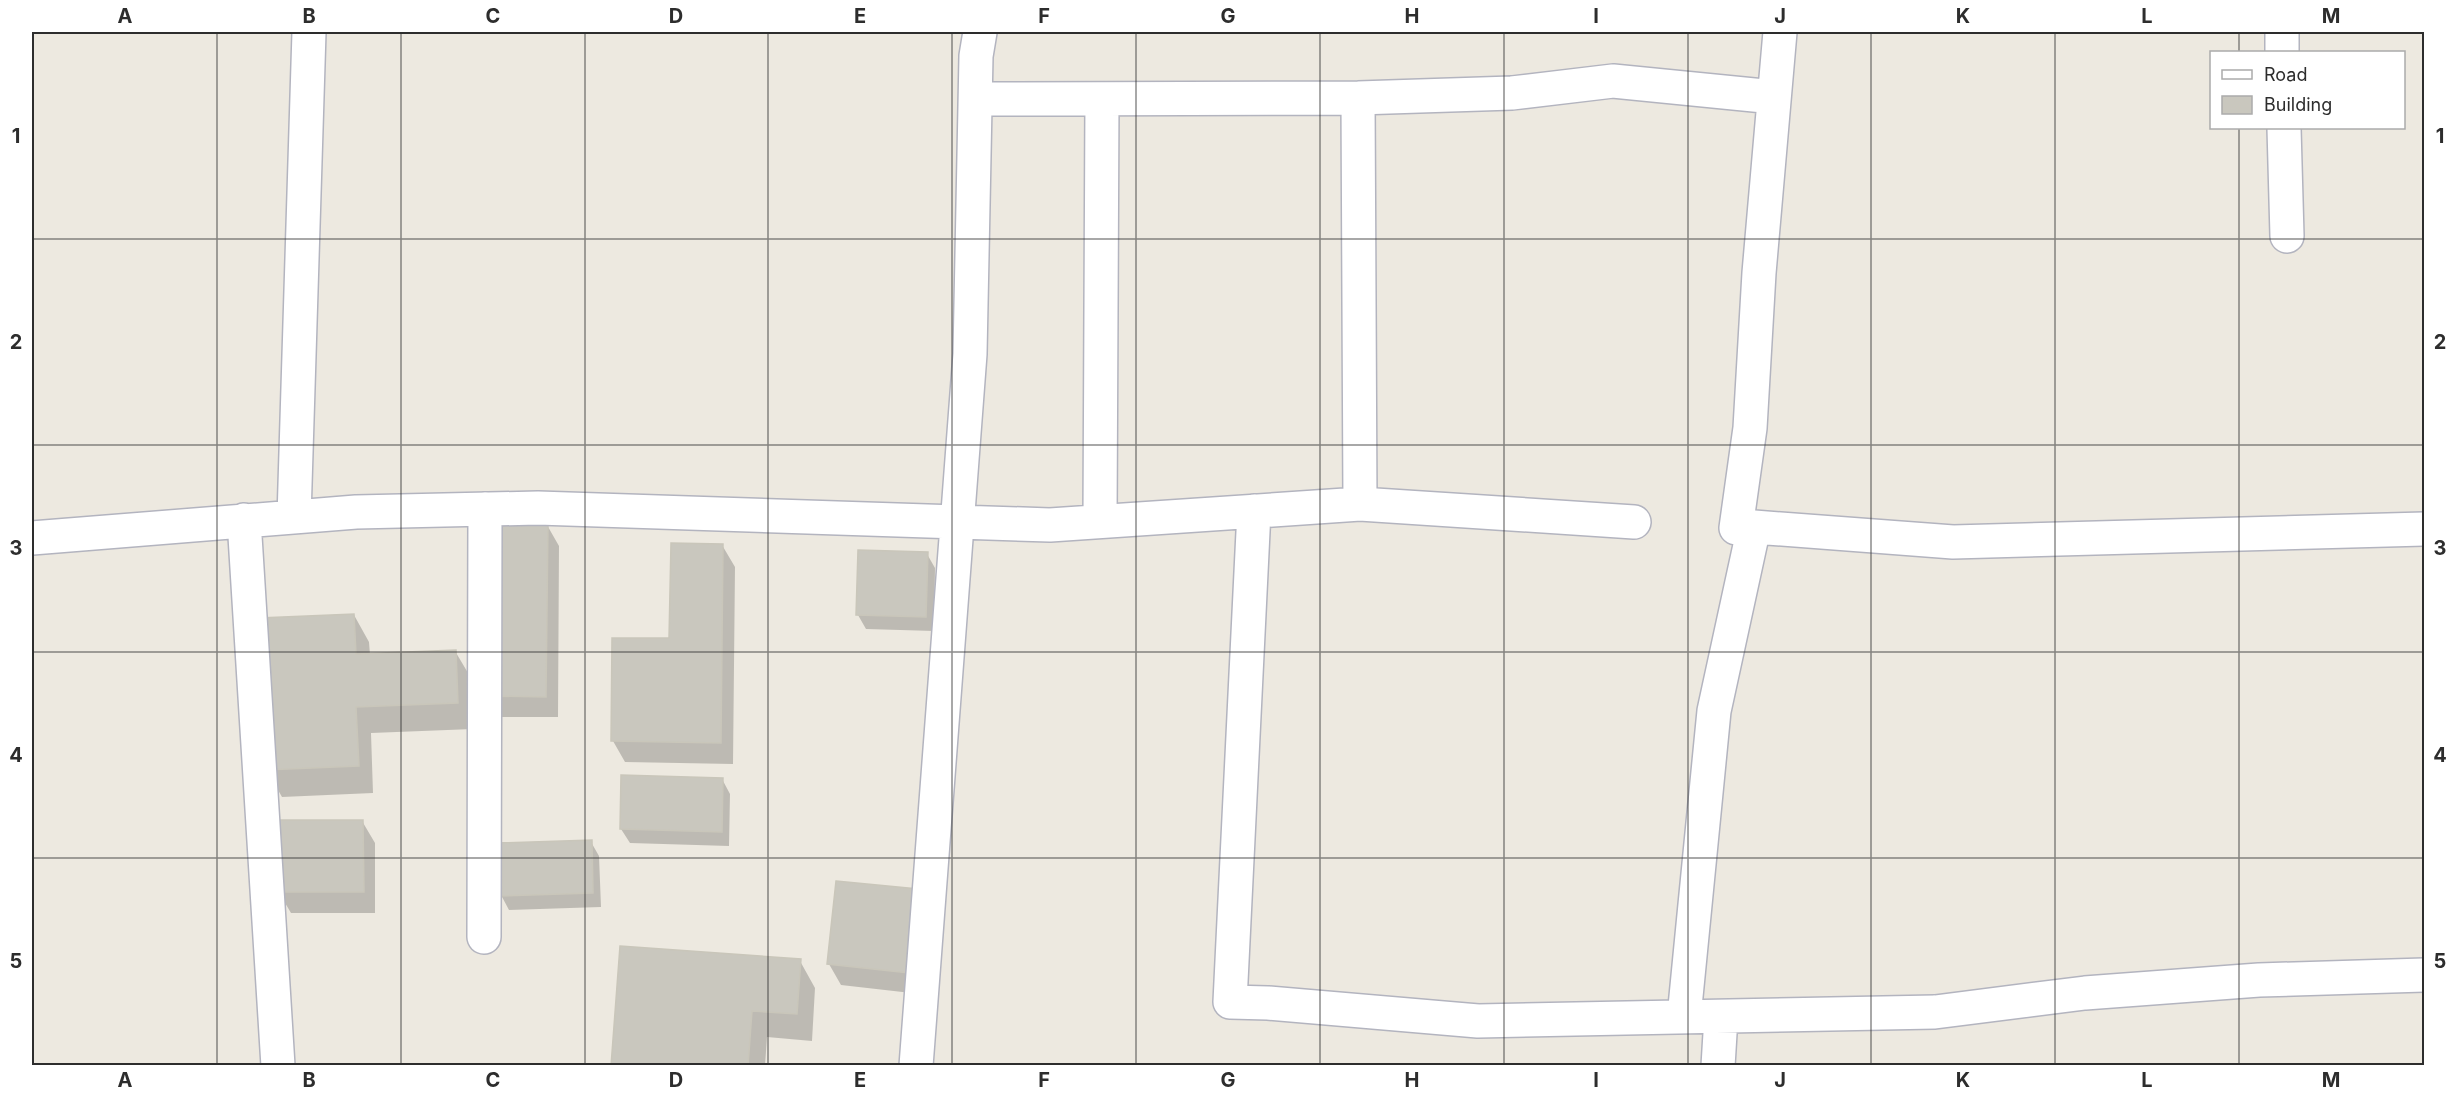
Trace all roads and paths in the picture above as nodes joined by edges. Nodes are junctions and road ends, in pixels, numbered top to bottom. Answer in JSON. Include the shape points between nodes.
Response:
{"nodes":[{"id":1,"x":309,"y":32,"type":"edge"},
{"id":2,"x":980,"y":32,"type":"edge"},
{"id":3,"x":1780,"y":32,"type":"edge"},
{"id":4,"x":2282,"y":32,"type":"edge"},
{"id":5,"x":2282,"y":51,"type":"edge"},
{"id":6,"x":1358,"y":98,"type":"junction"},
{"id":7,"x":1774,"y":98,"type":"junction"},
{"id":8,"x":976,"y":99,"type":"junction"},
{"id":9,"x":1102,"y":99,"type":"junction"},
{"id":10,"x":2284,"y":129,"type":"edge"},
{"id":11,"x":2287,"y":236,"type":"dead end"},
{"id":12,"x":1360,"y":504,"type":"junction"},
{"id":13,"x":485,"y":509,"type":"junction"},
{"id":14,"x":1254,"y":511,"type":"junction"},
{"id":15,"x":294,"y":517,"type":"junction"},
{"id":16,"x":244,"y":520,"type":"junction"},
{"id":17,"x":958,"y":521,"type":"junction"},
{"id":18,"x":1100,"y":521,"type":"junction"},
{"id":19,"x":1634,"y":522,"type":"dead end"},
{"id":20,"x":1754,"y":527,"type":"junction"},
{"id":21,"x":2424,"y":529,"type":"edge"},
{"id":22,"x":32,"y":538,"type":"edge"},
{"id":23,"x":484,"y":937,"type":"dead end"},
{"id":24,"x":2424,"y":975,"type":"edge"},
{"id":25,"x":1684,"y":1017,"type":"junction"},
{"id":26,"x":1721,"y":1017,"type":"junction"},
{"id":27,"x":278,"y":1065,"type":"edge"},
{"id":28,"x":916,"y":1065,"type":"edge"},
{"id":29,"x":1718,"y":1065,"type":"edge"}],
"edges":[{"from":1,"to":15,"type":"street"},
{"from":2,"to":8,"type":"street"},
{"from":3,"to":7,"type":"street"},
{"from":4,"to":5,"type":"street"},
{"from":6,"to":7,"type":"street","via":[[1512,93],[1613,81]]},
{"from":6,"to":9,"type":"street"},
{"from":6,"to":12,"type":"street"},
{"from":7,"to":20,"type":"street","via":[[1750,428],[1736,528]]},
{"from":8,"to":9,"type":"street"},
{"from":8,"to":17,"type":"street","via":[[970,354]]},
{"from":9,"to":18,"type":"street"},
{"from":10,"to":11,"type":"street"},
{"from":12,"to":14,"type":"street"},
{"from":12,"to":19,"type":"street"},
{"from":13,"to":15,"type":"street"},
{"from":13,"to":17,"type":"street"},
{"from":13,"to":23,"type":"street"},
{"from":14,"to":18,"type":"street"},
{"from":14,"to":25,"type":"street","via":[[1230,1002],[1478,1021]]},
{"from":15,"to":16,"type":"street"},
{"from":16,"to":22,"type":"street"},
{"from":16,"to":27,"type":"street"},
{"from":17,"to":18,"type":"street","via":[[1050,525]]},
{"from":17,"to":28,"type":"street"},
{"from":20,"to":21,"type":"street","via":[[1953,542]]},
{"from":20,"to":25,"type":"street","via":[[1714,711]]},
{"from":24,"to":26,"type":"street","via":[[2259,980],[2085,993],[1935,1012]]},
{"from":25,"to":26,"type":"street"},
{"from":26,"to":29,"type":"street"}]}
